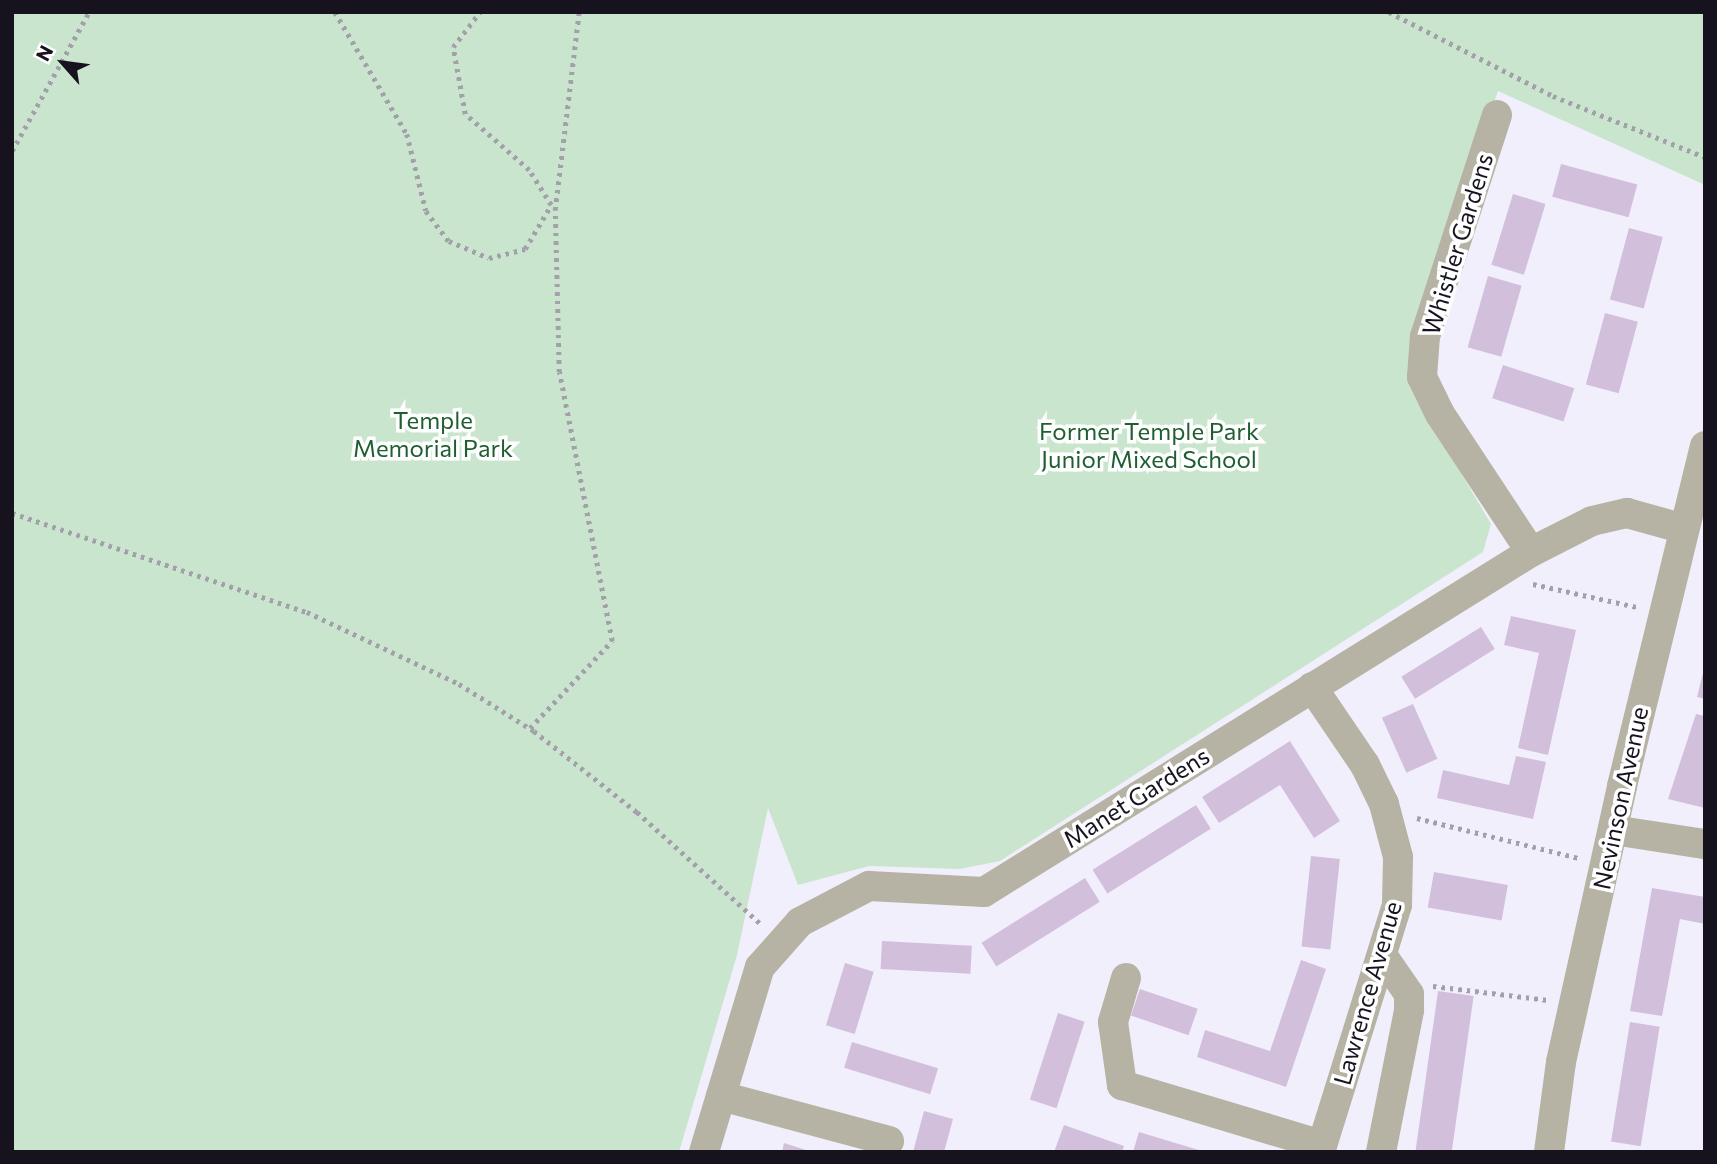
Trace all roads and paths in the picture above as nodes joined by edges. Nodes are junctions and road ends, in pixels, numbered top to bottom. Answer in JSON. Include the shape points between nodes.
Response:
{"nodes":[{"id":1,"x":89,"y":12,"type":"edge"},
{"id":2,"x":335,"y":12,"type":"edge"},
{"id":3,"x":480,"y":12,"type":"edge"},
{"id":4,"x":579,"y":12,"type":"edge"},
{"id":5,"x":1389,"y":12,"type":"edge"},
{"id":6,"x":1497,"y":115,"type":"dead end"},
{"id":7,"x":12,"y":151,"type":"edge"},
{"id":8,"x":1705,"y":157,"type":"edge"},
{"id":9,"x":1705,"y":446,"type":"edge"},
{"id":10,"x":12,"y":513,"type":"edge"},
{"id":11,"x":1681,"y":528,"type":"junction"},
{"id":12,"x":1531,"y":552,"type":"junction"},
{"id":13,"x":1492,"y":574,"type":"junction"},
{"id":14,"x":1662,"y":612,"type":"junction"},
{"id":15,"x":1312,"y":687,"type":"junction"},
{"id":16,"x":530,"y":728,"type":"junction"},
{"id":17,"x":1386,"y":811,"type":"junction"},
{"id":18,"x":1613,"y":830,"type":"junction"},
{"id":19,"x":1705,"y":844,"type":"edge"},
{"id":20,"x":1605,"y":864,"type":"junction"},
{"id":21,"x":780,"y":945,"type":"junction"},
{"id":22,"x":1382,"y":955,"type":"junction"},
{"id":23,"x":1126,"y":978,"type":"dead end"},
{"id":24,"x":1409,"y":994,"type":"junction"},
{"id":25,"x":1574,"y":1004,"type":"junction"},
{"id":26,"x":721,"y":1096,"type":"junction"},
{"id":27,"x":889,"y":1141,"type":"dead end"},
{"id":28,"x":1321,"y":1148,"type":"edge"},
{"id":29,"x":704,"y":1152,"type":"edge"},
{"id":30,"x":1381,"y":1152,"type":"edge"},
{"id":31,"x":1549,"y":1152,"type":"edge"}],
"edges":[{"from":1,"to":7,"type":"path"},
{"from":2,"to":3,"type":"path","via":[[407,134],[426,211],[449,241],[489,258],[525,249],[551,205],[529,170],[466,114],[453,47]]},
{"from":4,"to":16,"type":"path","via":[[555,210],[559,372],[612,641]]},
{"from":5,"to":8,"type":"path","via":[[1553,96]]},
{"from":6,"to":12,"type":"street","name":"Whistler Gardens","via":[[1425,336],[1422,377],[1440,414]]},
{"from":9,"to":11,"type":"street","name":"Nevinson Avenue"},
{"from":10,"to":16,"type":"path","via":[[307,612],[382,644]]},
{"from":11,"to":12,"type":"street","name":"Manet Gardens","via":[[1627,513],[1592,521]]},
{"from":11,"to":14,"type":"street","name":"Nevinson Avenue"},
{"from":12,"to":13,"type":"street","name":"Manet Gardens"},
{"from":13,"to":14,"type":"path"},
{"from":13,"to":15,"type":"street","name":"Manet Gardens"},
{"from":14,"to":18,"type":"street","name":"Nevinson Avenue"},
{"from":15,"to":17,"type":"street","name":"Lawrence Avenue","via":[[1365,765]]},
{"from":15,"to":21,"type":"street","name":"Manet Gardens","via":[[984,891],[869,886],[800,922]]},
{"from":16,"to":21,"type":"path","via":[[637,812]]},
{"from":17,"to":20,"type":"path"},
{"from":17,"to":22,"type":"street","name":"Lawrence Avenue","via":[[1398,857],[1397,905]]},
{"from":18,"to":19,"type":"street"},
{"from":18,"to":20,"type":"street","name":"Nevinson Avenue"},
{"from":20,"to":25,"type":"street","name":"Nevinson Avenue"},
{"from":21,"to":26,"type":"street","name":"Manet Gardens","via":[[760,967]]},
{"from":22,"to":24,"type":"street"},
{"from":22,"to":28,"type":"street","name":"Lawrence Avenue"},
{"from":23,"to":28,"type":"street","via":[[1113,1023],[1122,1085]]},
{"from":24,"to":25,"type":"path","via":[[1442,983]]},
{"from":24,"to":30,"type":"street"},
{"from":25,"to":31,"type":"street","name":"Nevinson Avenue"},
{"from":26,"to":27,"type":"street"},
{"from":26,"to":29,"type":"street","name":"Manet Gardens"}]}
